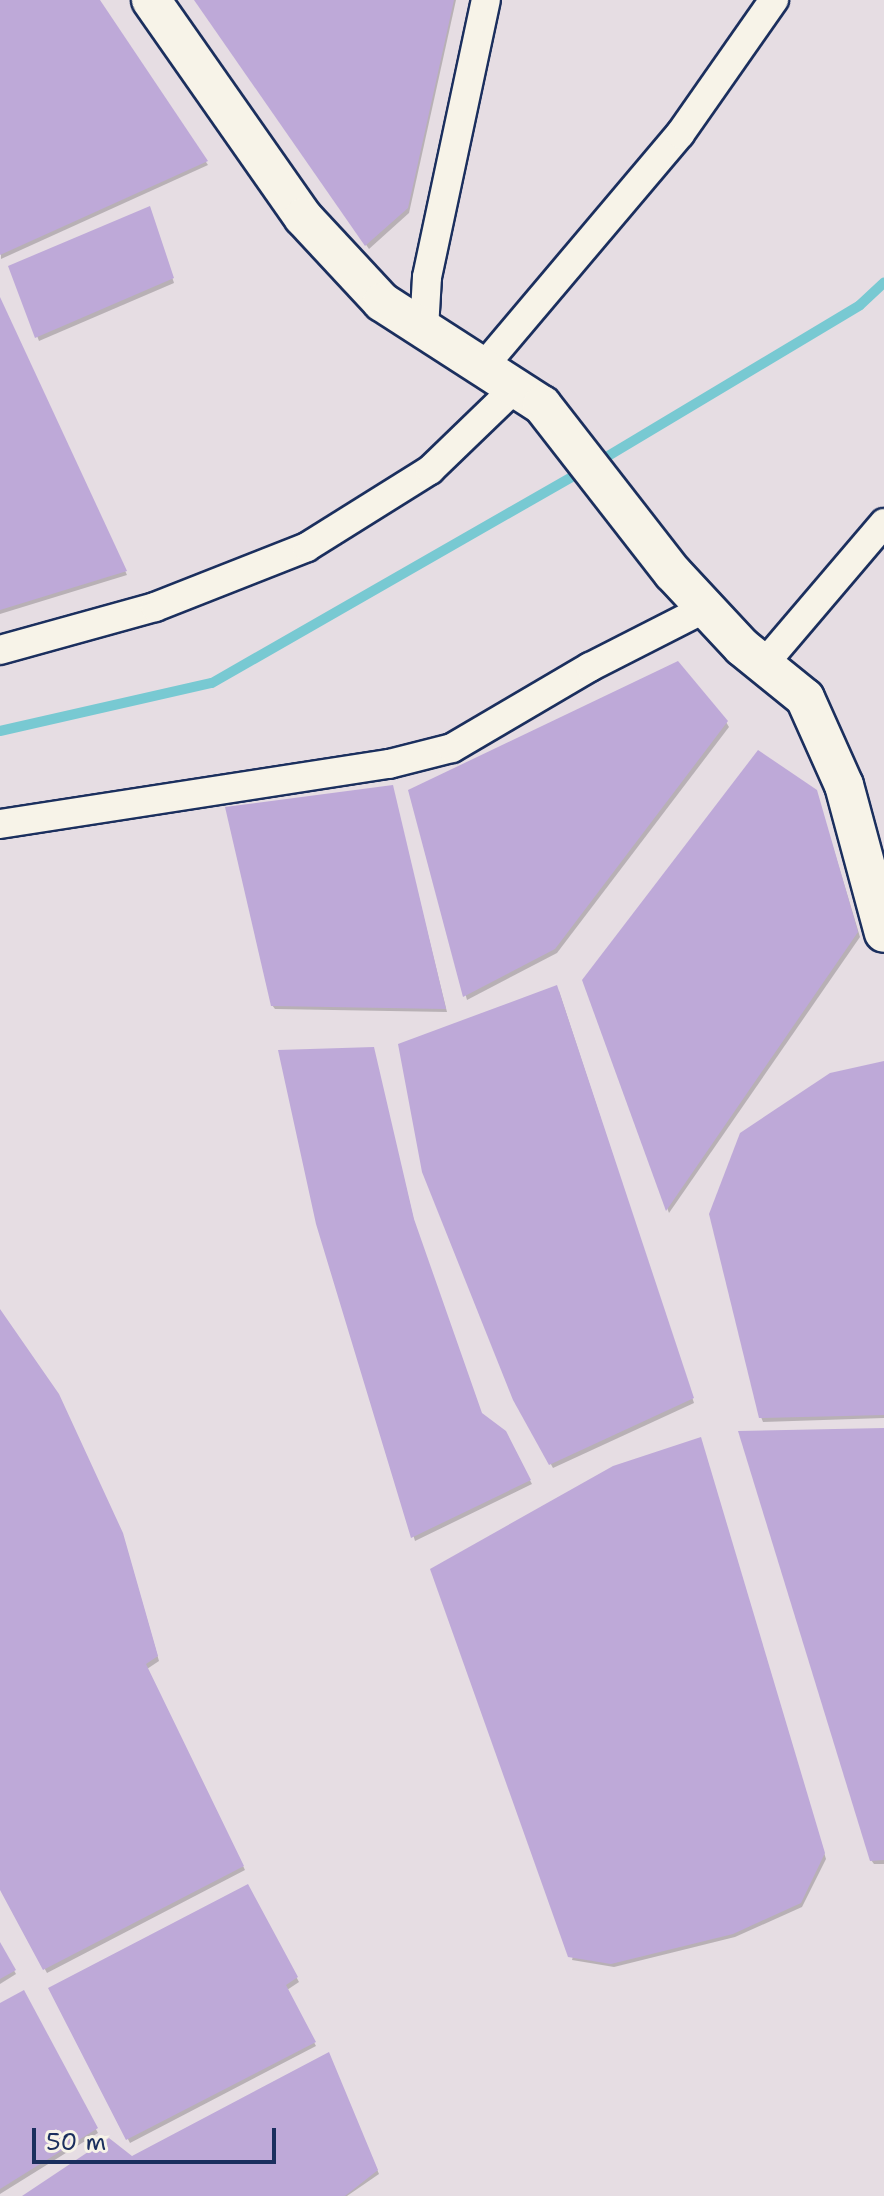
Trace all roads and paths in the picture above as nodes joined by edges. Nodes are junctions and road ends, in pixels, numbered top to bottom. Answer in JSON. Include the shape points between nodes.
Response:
{"nodes":[{"id":1,"x":151,"y":0,"type":"edge"},
{"id":2,"x":486,"y":0,"type":"edge"},
{"id":3,"x":774,"y":0,"type":"edge"},
{"id":4,"x":424,"y":329,"type":"junction"},
{"id":5,"x":483,"y":367,"type":"junction"},
{"id":6,"x":528,"y":396,"type":"junction"},
{"id":7,"x":884,"y":523,"type":"edge"},
{"id":8,"x":706,"y":608,"type":"junction"},
{"id":9,"x":0,"y":650,"type":"edge"},
{"id":10,"x":764,"y":664,"type":"junction"},
{"id":11,"x":0,"y":824,"type":"edge"},
{"id":12,"x":884,"y":933,"type":"edge"}],
"edges":[{"from":1,"to":4,"type":"street","via":[[303,217],[382,302]]},
{"from":2,"to":4,"type":"street","via":[[427,277]]},
{"from":3,"to":5,"type":"street","via":[[680,134]]},
{"from":4,"to":5,"type":"street"},
{"from":5,"to":6,"type":"street"},
{"from":6,"to":8,"type":"street"},
{"from":6,"to":9,"type":"street","via":[[430,470],[307,547],[155,607]]},
{"from":7,"to":10,"type":"street"},
{"from":8,"to":10,"type":"street"},
{"from":8,"to":11,"type":"street","via":[[590,667],[452,748],[389,764]]},
{"from":10,"to":12,"type":"street","via":[[805,698],[844,785]]}]}
